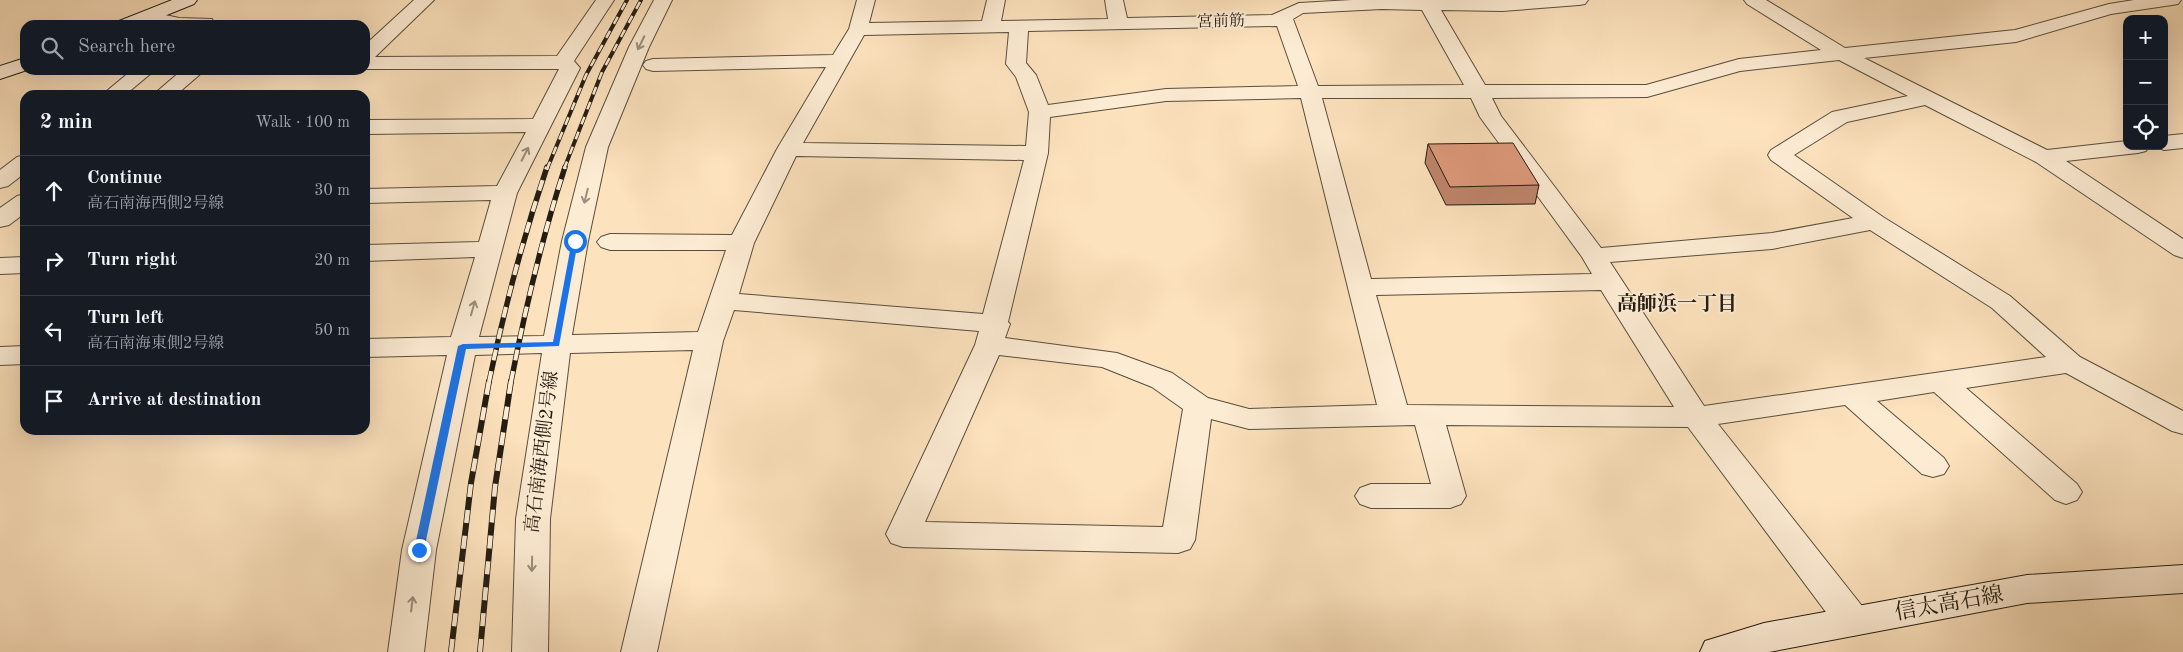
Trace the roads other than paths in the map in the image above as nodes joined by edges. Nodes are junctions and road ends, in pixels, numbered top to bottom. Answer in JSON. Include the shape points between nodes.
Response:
{"nodes":[{"id":1,"x":188,"y":0,"type":"edge"},
{"id":2,"x":425,"y":0,"type":"edge"},
{"id":3,"x":605,"y":0,"type":"edge"},
{"id":4,"x":663,"y":0,"type":"edge"},
{"id":5,"x":866,"y":0,"type":"edge"},
{"id":6,"x":996,"y":0,"type":"edge"},
{"id":7,"x":1114,"y":0,"type":"edge"},
{"id":8,"x":1580,"y":0,"type":"edge"},
{"id":9,"x":1753,"y":0,"type":"edge"},
{"id":10,"x":2172,"y":0,"type":"edge"},
{"id":11,"x":1428,"y":4,"type":"junction"},
{"id":12,"x":1292,"y":9,"type":"edge"},
{"id":13,"x":147,"y":17,"type":"junction"},
{"id":14,"x":139,"y":20,"type":"edge"},
{"id":15,"x":161,"y":20,"type":"edge"},
{"id":16,"x":1119,"y":24,"type":"junction"},
{"id":17,"x":990,"y":26,"type":"junction"},
{"id":18,"x":1019,"y":26,"type":"junction"},
{"id":19,"x":858,"y":29,"type":"junction"},
{"id":20,"x":370,"y":51,"type":"edge"},
{"id":21,"x":1839,"y":53,"type":"junction"},
{"id":22,"x":840,"y":61,"type":"junction"},
{"id":23,"x":563,"y":62,"type":"junction"},
{"id":24,"x":370,"y":63,"type":"edge"},
{"id":25,"x":653,"y":65,"type":"dead end"},
{"id":26,"x":20,"y":66,"type":"edge"},
{"id":27,"x":0,"y":73,"type":"edge"},
{"id":28,"x":138,"y":75,"type":"edge"},
{"id":29,"x":188,"y":75,"type":"edge"},
{"id":30,"x":119,"y":90,"type":"edge"},
{"id":31,"x":169,"y":90,"type":"edge"},
{"id":32,"x":1478,"y":91,"type":"junction"},
{"id":33,"x":1310,"y":92,"type":"junction"},
{"id":34,"x":1927,"y":98,"type":"junction"},
{"id":35,"x":1040,"y":112,"type":"junction"},
{"id":36,"x":541,"y":125,"type":"junction"},
{"id":37,"x":370,"y":126,"type":"edge"},
{"id":38,"x":2183,"y":141,"type":"edge"},
{"id":39,"x":2168,"y":143,"type":"edge"},
{"id":40,"x":2123,"y":148,"type":"edge"},
{"id":41,"x":788,"y":149,"type":"junction"},
{"id":42,"x":1037,"y":153,"type":"junction"},
{"id":43,"x":2044,"y":157,"type":"junction"},
{"id":44,"x":20,"y":166,"type":"edge"},
{"id":45,"x":0,"y":181,"type":"edge"},
{"id":46,"x":20,"y":182,"type":"edge"},
{"id":47,"x":505,"y":193,"type":"junction"},
{"id":48,"x":370,"y":196,"type":"edge"},
{"id":49,"x":20,"y":205,"type":"edge"},
{"id":50,"x":0,"y":220,"type":"edge"},
{"id":51,"x":1874,"y":222,"type":"junction"},
{"id":52,"x":610,"y":242,"type":"dead end"},
{"id":53,"x":741,"y":243,"type":"junction"},
{"id":54,"x":490,"y":249,"type":"junction"},
{"id":55,"x":2183,"y":250,"type":"edge"},
{"id":56,"x":370,"y":253,"type":"edge"},
{"id":57,"x":1594,"y":256,"type":"junction"},
{"id":58,"x":20,"y":265,"type":"edge"},
{"id":59,"x":0,"y":266,"type":"edge"},
{"id":60,"x":1609,"y":282,"type":"junction"},
{"id":61,"x":1360,"y":287,"type":"junction"},
{"id":62,"x":724,"y":301,"type":"junction"},
{"id":63,"x":992,"y":334,"type":"junction"},
{"id":64,"x":708,"y":341,"type":"junction"},
{"id":65,"x":556,"y":344,"type":"junction"},
{"id":66,"x":463,"y":346,"type":"junction"},
{"id":67,"x":370,"y":348,"type":"edge"},
{"id":68,"x":2070,"y":363,"type":"junction"},
{"id":69,"x":1941,"y":382,"type":"junction"},
{"id":70,"x":1852,"y":395,"type":"junction"},
{"id":71,"x":1198,"y":405,"type":"junction"},
{"id":72,"x":1395,"y":415,"type":"junction"},
{"id":73,"x":1428,"y":417,"type":"junction"},
{"id":74,"x":1696,"y":417,"type":"junction"},
{"id":75,"x":2183,"y":424,"type":"edge"},
{"id":76,"x":1933,"y":466,"type":"dead end"},
{"id":77,"x":2066,"y":492,"type":"dead end"},
{"id":78,"x":1371,"y":496,"type":"dead end"},
{"id":79,"x":2183,"y":579,"type":"edge"},
{"id":80,"x":1853,"y":621,"type":"junction"},
{"id":81,"x":1769,"y":645,"type":"edge"},
{"id":82,"x":406,"y":652,"type":"edge"},
{"id":83,"x":530,"y":652,"type":"edge"},
{"id":84,"x":639,"y":652,"type":"edge"},
{"id":85,"x":1718,"y":652,"type":"edge"}],
"edges":[{"from":1,"to":13,"type":"street"},
{"from":2,"to":20,"type":"street"},
{"from":3,"to":23,"type":"street"},
{"from":4,"to":65,"type":"street","name":"高石南海西側2号線","one_way":true,"via":[[639,47],[598,147],[575,241]]},
{"from":5,"to":19,"type":"street"},
{"from":6,"to":17,"type":"street"},
{"from":7,"to":16,"type":"street"},
{"from":8,"to":11,"type":"street","name":"宮前筋","via":[[1502,6]]},
{"from":9,"to":21,"type":"street"},
{"from":10,"to":21,"type":"street","via":[[2109,9],[2016,36]]},
{"from":11,"to":12,"type":"street","name":"宮前筋"},
{"from":11,"to":32,"type":"street"},
{"from":12,"to":16,"type":"street","name":"宮前筋","via":[[1276,21]]},
{"from":12,"to":33,"type":"street"},
{"from":13,"to":14,"type":"street"},
{"from":13,"to":15,"type":"street"},
{"from":16,"to":18,"type":"street","name":"宮前筋"},
{"from":17,"to":18,"type":"street","name":"宮前筋"},
{"from":17,"to":19,"type":"street","name":"宮前筋"},
{"from":18,"to":35,"type":"street","via":[[1016,64],[1026,75]]},
{"from":19,"to":22,"type":"street"},
{"from":21,"to":32,"type":"street","via":[[1739,64],[1647,91]]},
{"from":21,"to":34,"type":"street"},
{"from":22,"to":25,"type":"street"},
{"from":22,"to":41,"type":"street"},
{"from":23,"to":24,"type":"street"},
{"from":23,"to":36,"type":"street","via":[[570,68]]},
{"from":26,"to":27,"type":"street"},
{"from":28,"to":30,"type":"street"},
{"from":29,"to":31,"type":"street"},
{"from":32,"to":33,"type":"street"},
{"from":32,"to":57,"type":"street","via":[[1491,117]]},
{"from":33,"to":35,"type":"street","via":[[1166,95]]},
{"from":33,"to":61,"type":"street"},
{"from":34,"to":43,"type":"street"},
{"from":34,"to":51,"type":"street","via":[[1840,117],[1779,155]]},
{"from":35,"to":42,"type":"street"},
{"from":36,"to":37,"type":"street"},
{"from":47,"to":36,"type":"street","one_way":true},
{"from":38,"to":39,"type":"street"},
{"from":40,"to":43,"type":"street"},
{"from":41,"to":42,"type":"street"},
{"from":41,"to":53,"type":"street"},
{"from":42,"to":63,"type":"street"},
{"from":43,"to":55,"type":"street"},
{"from":44,"to":45,"type":"street"},
{"from":45,"to":46,"type":"street"},
{"from":47,"to":48,"type":"street"},
{"from":47,"to":54,"type":"street"},
{"from":49,"to":50,"type":"street"},
{"from":51,"to":57,"type":"street","via":[[1772,241]]},
{"from":51,"to":68,"type":"street","via":[[2001,302]]},
{"from":52,"to":53,"type":"street"},
{"from":53,"to":62,"type":"street"},
{"from":54,"to":56,"type":"street"},
{"from":66,"to":54,"type":"street","one_way":true},
{"from":57,"to":60,"type":"street"},
{"from":58,"to":59,"type":"street"},
{"from":60,"to":61,"type":"street"},
{"from":60,"to":74,"type":"street"},
{"from":61,"to":72,"type":"street"},
{"from":62,"to":63,"type":"street"},
{"from":62,"to":64,"type":"street"},
{"from":63,"to":71,"type":"street","via":[[1107,359],[1162,380]]},
{"from":63,"to":71,"type":"street","via":[[903,534],[1178,540]]},
{"from":64,"to":65,"type":"street"},
{"from":64,"to":84,"type":"street"},
{"from":65,"to":66,"type":"street"},
{"from":65,"to":83,"type":"street","name":"高石南海西側2号線","one_way":true,"via":[[533,519]]},
{"from":66,"to":67,"type":"street"},
{"from":82,"to":66,"type":"street","one_way":true,"via":[[419,550]]},
{"from":68,"to":69,"type":"street"},
{"from":68,"to":75,"type":"street"},
{"from":69,"to":70,"type":"street"},
{"from":69,"to":77,"type":"street"},
{"from":70,"to":74,"type":"street"},
{"from":70,"to":76,"type":"street"},
{"from":71,"to":72,"type":"street","via":[[1249,418]]},
{"from":72,"to":73,"type":"street"},
{"from":73,"to":74,"type":"street"},
{"from":73,"to":78,"type":"street","via":[[1450,496]]},
{"from":74,"to":80,"type":"street"},
{"from":79,"to":80,"type":"street","name":"信太高石線","via":[[2027,590]]},
{"from":80,"to":81,"type":"street","name":"信太高石線"},
{"from":81,"to":85,"type":"street","name":"信太高石線"}]}
